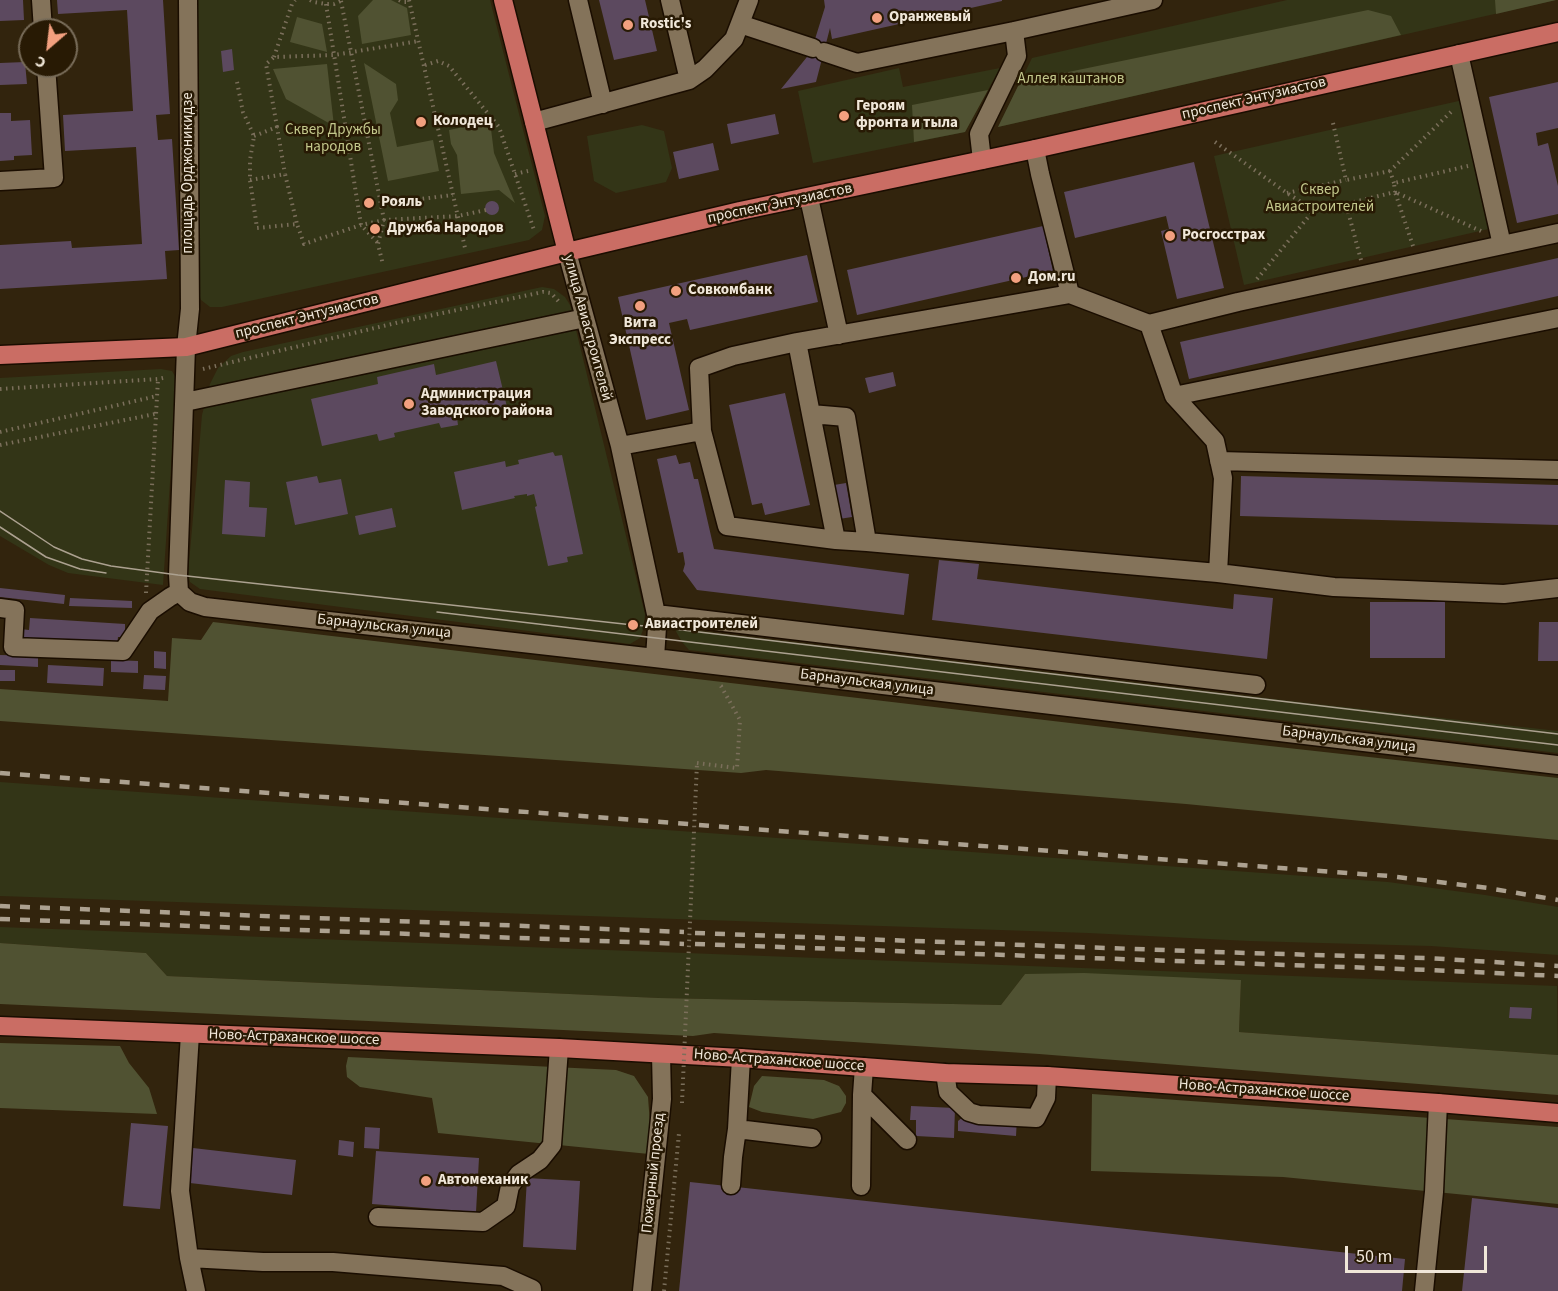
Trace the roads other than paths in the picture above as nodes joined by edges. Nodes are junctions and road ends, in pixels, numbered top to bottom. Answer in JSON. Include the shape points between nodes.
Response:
{"nodes":[{"id":1,"x":41,"y":0,"type":"edge"},
{"id":2,"x":188,"y":0,"type":"edge"},
{"id":3,"x":502,"y":0,"type":"edge"},
{"id":4,"x":578,"y":0,"type":"edge"},
{"id":5,"x":670,"y":0,"type":"edge"},
{"id":6,"x":749,"y":0,"type":"edge"},
{"id":7,"x":1153,"y":0,"type":"edge"},
{"id":8,"x":42,"y":18,"type":"edge"},
{"id":9,"x":740,"y":24,"type":"junction"},
{"id":10,"x":1014,"y":31,"type":"junction"},
{"id":11,"x":1558,"y":32,"type":"edge"},
{"id":12,"x":1459,"y":54,"type":"junction"},
{"id":13,"x":47,"y":78,"type":"edge"},
{"id":14,"x":689,"y":80,"type":"junction"},
{"id":15,"x":603,"y":104,"type":"junction"},
{"id":16,"x":534,"y":122,"type":"junction"},
{"id":17,"x":1035,"y":149,"type":"junction"},
{"id":18,"x":982,"y":160,"type":"junction"},
{"id":19,"x":0,"y":181,"type":"edge"},
{"id":20,"x":809,"y":198,"type":"junction"},
{"id":21,"x":1558,"y":233,"type":"edge"},
{"id":22,"x":1502,"y":245,"type":"junction"},
{"id":23,"x":567,"y":252,"type":"junction"},
{"id":24,"x":1070,"y":294,"type":"junction"},
{"id":25,"x":585,"y":318,"type":"junction"},
{"id":26,"x":1558,"y":318,"type":"edge"},
{"id":27,"x":1149,"y":324,"type":"junction"},
{"id":28,"x":839,"y":334,"type":"junction"},
{"id":29,"x":797,"y":342,"type":"junction"},
{"id":30,"x":186,"y":347,"type":"junction"},
{"id":31,"x":0,"y":355,"type":"edge"},
{"id":32,"x":1174,"y":396,"type":"junction"},
{"id":33,"x":185,"y":402,"type":"junction"},
{"id":34,"x":811,"y":414,"type":"junction"},
{"id":35,"x":702,"y":431,"type":"junction"},
{"id":36,"x":620,"y":446,"type":"junction"},
{"id":37,"x":1219,"y":461,"type":"junction"},
{"id":38,"x":1558,"y":470,"type":"edge"},
{"id":39,"x":836,"y":540,"type":"junction"},
{"id":40,"x":867,"y":542,"type":"junction"},
{"id":41,"x":1218,"y":573,"type":"junction"},
{"id":42,"x":1558,"y":588,"type":"edge"},
{"id":43,"x":179,"y":592,"type":"junction"},
{"id":44,"x":0,"y":608,"type":"edge"},
{"id":45,"x":656,"y":614,"type":"junction"},
{"id":46,"x":655,"y":658,"type":"junction"},
{"id":47,"x":1256,"y":685,"type":"dead end"},
{"id":48,"x":1558,"y":765,"type":"edge"},
{"id":49,"x":0,"y":1026,"type":"edge"},
{"id":50,"x":190,"y":1034,"type":"junction"},
{"id":51,"x":559,"y":1048,"type":"junction"},
{"id":52,"x":661,"y":1054,"type":"junction"},
{"id":53,"x":741,"y":1058,"type":"junction"},
{"id":54,"x":864,"y":1066,"type":"junction"},
{"id":55,"x":945,"y":1073,"type":"junction"},
{"id":56,"x":1047,"y":1076,"type":"junction"},
{"id":57,"x":862,"y":1095,"type":"junction"},
{"id":58,"x":1438,"y":1103,"type":"junction"},
{"id":59,"x":1558,"y":1113,"type":"edge"},
{"id":60,"x":737,"y":1129,"type":"junction"},
{"id":61,"x":812,"y":1138,"type":"dead end"},
{"id":62,"x":907,"y":1140,"type":"dead end"},
{"id":63,"x":731,"y":1185,"type":"dead end"},
{"id":64,"x":861,"y":1186,"type":"dead end"},
{"id":65,"x":378,"y":1217,"type":"dead end"},
{"id":66,"x":189,"y":1258,"type":"junction"},
{"id":67,"x":196,"y":1291,"type":"edge"},
{"id":68,"x":532,"y":1291,"type":"edge"},
{"id":69,"x":642,"y":1291,"type":"edge"},
{"id":70,"x":1424,"y":1291,"type":"edge"}],
"edges":[{"from":1,"to":8,"type":"street"},
{"from":2,"to":30,"type":"street","name":"площадь Орджоникидзе","via":[[190,309]]},
{"from":3,"to":16,"type":"main road","name":"улица Авиастроителей"},
{"from":4,"to":15,"type":"street"},
{"from":5,"to":14,"type":"street"},
{"from":6,"to":9,"type":"street"},
{"from":7,"to":10,"type":"street"},
{"from":9,"to":10,"type":"street","via":[[857,63]]},
{"from":9,"to":14,"type":"street","via":[[734,39]]},
{"from":10,"to":18,"type":"street","via":[[1017,56],[979,134]]},
{"from":11,"to":12,"type":"main road","name":"проспект Энтузиастов"},
{"from":12,"to":17,"type":"main road","name":"проспект Энтузиастов"},
{"from":12,"to":22,"type":"street"},
{"from":13,"to":19,"type":"street","via":[[54,178]]},
{"from":14,"to":15,"type":"street"},
{"from":15,"to":16,"type":"street"},
{"from":16,"to":23,"type":"main road","name":"улица Авиастроителей"},
{"from":17,"to":18,"type":"main road","name":"проспект Энтузиастов"},
{"from":17,"to":24,"type":"street"},
{"from":18,"to":20,"type":"main road","name":"проспект Энтузиастов"},
{"from":20,"to":23,"type":"main road","name":"проспект Энтузиастов"},
{"from":20,"to":28,"type":"street"},
{"from":21,"to":22,"type":"street"},
{"from":22,"to":27,"type":"street"},
{"from":23,"to":25,"type":"street","name":"улица Авиастроителей"},
{"from":23,"to":30,"type":"main road","name":"проспект Энтузиастов"},
{"from":24,"to":27,"type":"street"},
{"from":24,"to":28,"type":"street"},
{"from":25,"to":33,"type":"street"},
{"from":25,"to":36,"type":"street","name":"улица Авиастроителей"},
{"from":26,"to":32,"type":"street"},
{"from":27,"to":32,"type":"street"},
{"from":28,"to":29,"type":"street"},
{"from":29,"to":34,"type":"street"},
{"from":29,"to":35,"type":"street","via":[[699,368]]},
{"from":30,"to":31,"type":"main road","name":"проспект Энтузиастов"},
{"from":30,"to":33,"type":"street","name":"площадь Орджоникидзе"},
{"from":32,"to":37,"type":"street","via":[[1215,441]]},
{"from":33,"to":43,"type":"street","name":"площадь Орджоникидзе"},
{"from":34,"to":39,"type":"street"},
{"from":34,"to":40,"type":"street","via":[[846,417]]},
{"from":35,"to":36,"type":"street"},
{"from":35,"to":39,"type":"street","via":[[727,526]]},
{"from":36,"to":45,"type":"street","name":"улица Авиастроителей"},
{"from":37,"to":38,"type":"street"},
{"from":37,"to":41,"type":"street","via":[[1222,478]]},
{"from":39,"to":40,"type":"street"},
{"from":40,"to":41,"type":"street"},
{"from":41,"to":42,"type":"street","via":[[1334,587],[1504,594]]},
{"from":43,"to":44,"type":"street","via":[[150,611],[123,651],[13,647],[15,610]]},
{"from":43,"to":46,"type":"street","name":"Барнаульская улица","via":[[190,602],[205,607]]},
{"from":45,"to":46,"type":"street","name":"улица Авиастроителей"},
{"from":45,"to":47,"type":"street"},
{"from":46,"to":48,"type":"street","name":"Барнаульская улица"},
{"from":49,"to":50,"type":"main road","name":"Ново-Астраханское шоссе"},
{"from":50,"to":51,"type":"main road","name":"Ново-Астраханское шоссе"},
{"from":50,"to":66,"type":"street","via":[[180,1191]]},
{"from":51,"to":52,"type":"main road","name":"Ново-Астраханское шоссе"},
{"from":51,"to":65,"type":"street","via":[[552,1145],[540,1160],[519,1174],[510,1186],[506,1206],[483,1222]]},
{"from":52,"to":53,"type":"main road","name":"Ново-Астраханское шоссе"},
{"from":52,"to":69,"type":"street","name":"Пожарный проезд","via":[[662,1099]]},
{"from":53,"to":54,"type":"main road","name":"Ново-Астраханское шоссе"},
{"from":53,"to":60,"type":"street"},
{"from":54,"to":55,"type":"main road","name":"Ново-Астраханское шоссе"},
{"from":54,"to":57,"type":"street"},
{"from":55,"to":56,"type":"main road","name":"Ново-Астраханское шоссе"},
{"from":55,"to":56,"type":"street","via":[[948,1092],[969,1112],[1036,1118],[1046,1098]]},
{"from":56,"to":58,"type":"main road","name":"Ново-Астраханское шоссе"},
{"from":57,"to":62,"type":"street"},
{"from":57,"to":64,"type":"street"},
{"from":58,"to":59,"type":"main road","name":"Ново-Астраханское шоссе"},
{"from":58,"to":70,"type":"street"},
{"from":60,"to":61,"type":"street"},
{"from":60,"to":63,"type":"street"},
{"from":66,"to":67,"type":"street"},
{"from":66,"to":68,"type":"street","via":[[333,1262],[503,1276]]}]}
